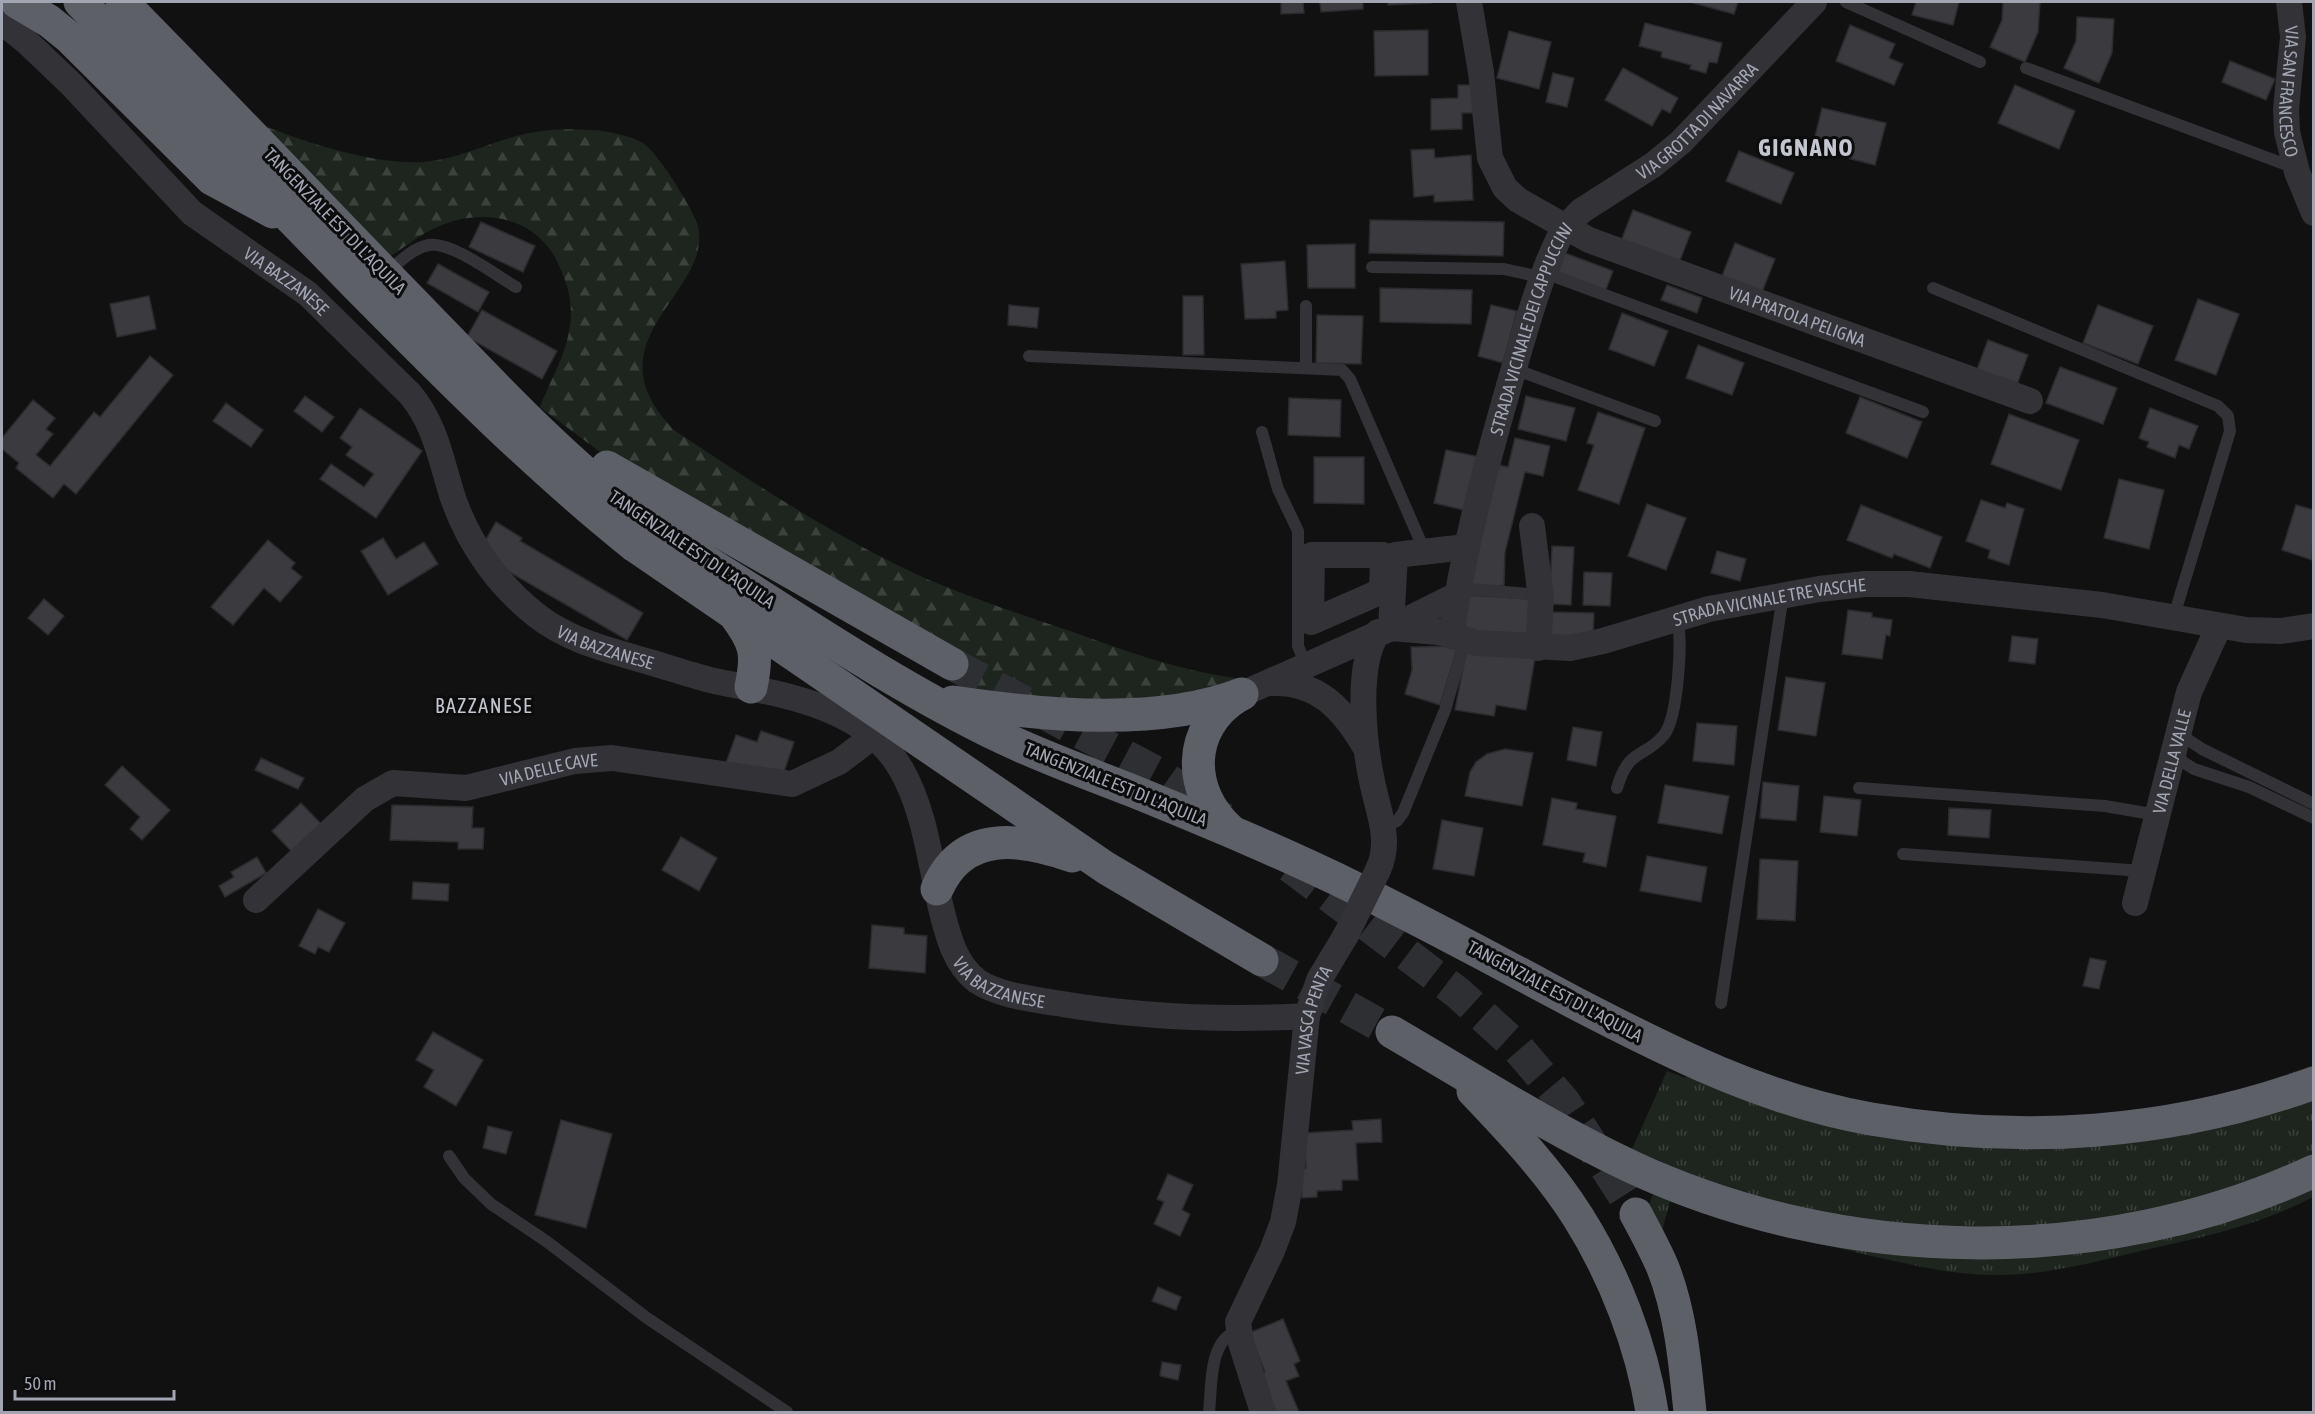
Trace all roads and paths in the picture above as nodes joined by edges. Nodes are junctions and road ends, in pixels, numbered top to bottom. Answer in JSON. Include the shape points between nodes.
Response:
{"nodes":[{"id":1,"x":17,"y":2,"type":"edge"},
{"id":2,"x":80,"y":2,"type":"edge"},
{"id":3,"x":1469,"y":2,"type":"edge"},
{"id":4,"x":1814,"y":2,"type":"edge"},
{"id":5,"x":1846,"y":2,"type":"edge"},
{"id":6,"x":2289,"y":2,"type":"edge"},
{"id":7,"x":142,"y":16,"type":"edge"},
{"id":8,"x":2,"y":22,"type":"edge"},
{"id":9,"x":1980,"y":62,"type":"dead end"},
{"id":10,"x":2026,"y":68,"type":"dead end"},
{"id":11,"x":2296,"y":168,"type":"junction"},
{"id":12,"x":2313,"y":213,"type":"edge"},
{"id":13,"x":294,"y":221,"type":"junction"},
{"id":14,"x":1566,"y":227,"type":"junction"},
{"id":15,"x":1372,"y":267,"type":"dead end"},
{"id":16,"x":386,"y":274,"type":"junction"},
{"id":17,"x":1544,"y":275,"type":"junction"},
{"id":18,"x":516,"y":287,"type":"dead end"},
{"id":19,"x":1933,"y":288,"type":"dead end"},
{"id":20,"x":1306,"y":306,"type":"dead end"},
{"id":21,"x":1029,"y":356,"type":"dead end"},
{"id":22,"x":1306,"y":368,"type":"junction"},
{"id":23,"x":1514,"y":369,"type":"junction"},
{"id":24,"x":2030,"y":401,"type":"dead end"},
{"id":25,"x":513,"y":405,"type":"junction"},
{"id":26,"x":1923,"y":412,"type":"dead end"},
{"id":27,"x":1655,"y":421,"type":"dead end"},
{"id":28,"x":1262,"y":432,"type":"dead end"},
{"id":29,"x":1532,"y":526,"type":"dead end"},
{"id":30,"x":1466,"y":547,"type":"junction"},
{"id":31,"x":1425,"y":552,"type":"junction"},
{"id":32,"x":1388,"y":574,"type":"junction"},
{"id":33,"x":1305,"y":591,"type":"junction"},
{"id":34,"x":1458,"y":592,"type":"junction"},
{"id":35,"x":1540,"y":595,"type":"junction"},
{"id":36,"x":1783,"y":595,"type":"junction"},
{"id":37,"x":732,"y":611,"type":"junction"},
{"id":38,"x":2174,"y":616,"type":"junction"},
{"id":39,"x":1677,"y":617,"type":"junction"},
{"id":40,"x":2219,"y":626,"type":"junction"},
{"id":41,"x":2313,"y":626,"type":"edge"},
{"id":42,"x":1384,"y":630,"type":"junction"},
{"id":43,"x":1458,"y":638,"type":"junction"},
{"id":44,"x":1538,"y":648,"type":"junction"},
{"id":45,"x":951,"y":664,"type":"tunnel mouth"},
{"id":46,"x":1306,"y":666,"type":"junction"},
{"id":47,"x":751,"y":687,"type":"junction"},
{"id":48,"x":1254,"y":688,"type":"junction"},
{"id":49,"x":924,"y":696,"type":"junction"},
{"id":50,"x":872,"y":737,"type":"junction"},
{"id":51,"x":2176,"y":738,"type":"junction"},
{"id":52,"x":1366,"y":747,"type":"junction"},
{"id":53,"x":1617,"y":788,"type":"dead end"},
{"id":54,"x":1859,"y":788,"type":"dead end"},
{"id":55,"x":2313,"y":804,"type":"edge"},
{"id":56,"x":2157,"y":815,"type":"junction"},
{"id":57,"x":2313,"y":818,"type":"edge"},
{"id":58,"x":1383,"y":827,"type":"junction"},
{"id":59,"x":1232,"y":831,"type":"junction"},
{"id":60,"x":1903,"y":854,"type":"dead end"},
{"id":61,"x":1106,"y":868,"type":"junction"},
{"id":62,"x":2143,"y":871,"type":"junction"},
{"id":63,"x":937,"y":888,"type":"junction"},
{"id":64,"x":256,"y":900,"type":"dead end"},
{"id":65,"x":2135,"y":903,"type":"dead end"},
{"id":66,"x":1262,"y":960,"type":"tunnel mouth"},
{"id":67,"x":1721,"y":1003,"type":"dead end"},
{"id":68,"x":1306,"y":1016,"type":"junction"},
{"id":69,"x":1392,"y":1032,"type":"tunnel mouth"},
{"id":70,"x":1447,"y":1064,"type":"junction"},
{"id":71,"x":2313,"y":1083,"type":"edge"},
{"id":72,"x":449,"y":1156,"type":"dead end"},
{"id":73,"x":2313,"y":1171,"type":"edge"},
{"id":74,"x":1636,"y":1214,"type":"tunnel mouth"},
{"id":75,"x":1238,"y":1331,"type":"junction"},
{"id":76,"x":787,"y":1413,"type":"edge"},
{"id":77,"x":1209,"y":1413,"type":"edge"},
{"id":78,"x":1263,"y":1413,"type":"edge"},
{"id":79,"x":1653,"y":1413,"type":"edge"},
{"id":80,"x":1690,"y":1413,"type":"edge"}],
"edges":[{"from":1,"to":13,"type":"highway","via":[[70,38],[212,179]]},
{"from":2,"to":13,"type":"highway","name":"TANGENZIALE EST DI L'AQUILA"},
{"from":3,"to":14,"type":"street","name":"STRADA VICINALE DEI CAPPUCCINI","via":[[1493,168],[1512,195]]},
{"from":4,"to":14,"type":"street","name":"VIA GROTTA DI NAVARRA","via":[[1681,142],[1581,212]]},
{"from":5,"to":9,"type":"lane"},
{"from":6,"to":11,"type":"street","name":"VIA SAN FRANCESCO","via":[[2293,37],[2286,121]]},
{"from":7,"to":16,"type":"highway","name":"TANGENZIALE EST DI L'AQUILA"},
{"from":8,"to":47,"type":"street","name":"VIA BAZZANESE","via":[[71,84],[192,213],[308,294],[410,394],[438,442],[455,502],[476,546],[500,580],[534,614],[567,635],[598,647]]},
{"from":10,"to":11,"type":"lane"},
{"from":11,"to":12,"type":"street","name":"VIA SAN FRANCESCO"},
{"from":13,"to":37,"type":"highway","name":"TANGENZIALE EST DI L'AQUILA","via":[[508,437],[573,496],[635,546]]},
{"from":14,"to":17,"type":"street","name":"STRADA VICINALE DEI CAPPUCCINI"},
{"from":14,"to":24,"type":"street","name":"VIA PRATOLA PELIGNA","via":[[1589,240]]},
{"from":15,"to":17,"type":"lane","via":[[1504,269]]},
{"from":16,"to":18,"type":"lane","via":[[415,250],[435,244],[454,250]]},
{"from":16,"to":25,"type":"highway","name":"TANGENZIALE EST DI L'AQUILA"},
{"from":17,"to":23,"type":"street","name":"STRADA VICINALE DEI CAPPUCCINI"},
{"from":17,"to":26,"type":"lane"},
{"from":19,"to":38,"type":"lane","via":[[2226,412],[2230,430]]},
{"from":20,"to":22,"type":"lane"},
{"from":21,"to":22,"type":"lane"},
{"from":22,"to":31,"type":"lane","via":[[1340,370],[1348,377]]},
{"from":23,"to":27,"type":"lane"},
{"from":23,"to":30,"type":"street","name":"STRADA VICINALE DEI CAPPUCCINI"},
{"from":25,"to":45,"type":"highway","via":[[660,500]]},
{"from":25,"to":49,"type":"highway","name":"TANGENZIALE EST DI L'AQUILA","via":[[614,497],[683,547],[826,639]]},
{"from":28,"to":33,"type":"lane","via":[[1278,489],[1298,531]]},
{"from":29,"to":35,"type":"street"},
{"from":30,"to":31,"type":"street"},
{"from":30,"to":34,"type":"street","name":"STRADA VICINALE DEI CAPPUCCINI"},
{"from":31,"to":32,"type":"street","via":[[1395,555]]},
{"from":32,"to":33,"type":"street","via":[[1382,591],[1311,622]]},
{"from":32,"to":33,"type":"street","via":[[1383,555],[1312,555]]},
{"from":32,"to":42,"type":"street","name":"VIA VASCA PENTA"},
{"from":33,"to":46,"type":"lane","via":[[1298,647]]},
{"from":34,"to":35,"type":"lane"},
{"from":34,"to":42,"type":"street"},
{"from":34,"to":43,"type":"street","name":"STRADA VICINALE DEI CAPPUCCINI"},
{"from":35,"to":44,"type":"street"},
{"from":36,"to":38,"type":"street","name":"STRADA VICINALE TRE VASCHE","via":[[1845,585],[1909,584]]},
{"from":36,"to":39,"type":"street","name":"STRADA VICINALE TRE VASCHE"},
{"from":36,"to":67,"type":"lane"},
{"from":37,"to":47,"type":"highway","via":[[750,636],[756,654]]},
{"from":37,"to":61,"type":"highway","name":"TANGENZIALE EST DI L'AQUILA"},
{"from":38,"to":40,"type":"street","name":"STRADA VICINALE TRE VASCHE"},
{"from":39,"to":44,"type":"street","name":"STRADA VICINALE TRE VASCHE","via":[[1582,646]]},
{"from":39,"to":53,"type":"lane","via":[[1681,655],[1669,726],[1660,739],[1630,760]]},
{"from":40,"to":41,"type":"street","name":"STRADA VICINALE TRE VASCHE","via":[[2261,631]]},
{"from":40,"to":51,"type":"street","name":"VIA DELLA VALLE","via":[[2193,679]]},
{"from":42,"to":43,"type":"street","name":"STRADA VICINALE TRE VASCHE"},
{"from":42,"to":46,"type":"street"},
{"from":42,"to":52,"type":"street","name":"VIA VASCA PENTA","via":[[1374,640],[1364,684]]},
{"from":43,"to":44,"type":"street","name":"STRADA VICINALE TRE VASCHE"},
{"from":43,"to":58,"type":"lane","via":[[1445,710],[1403,813]]},
{"from":46,"to":48,"type":"street"},
{"from":47,"to":50,"type":"street","name":"VIA BAZZANESE","via":[[828,709]]},
{"from":48,"to":49,"type":"highway","via":[[1192,709],[1078,715],[1008,710]]},
{"from":48,"to":52,"type":"street","via":[[1296,684],[1320,694],[1344,714]]},
{"from":48,"to":59,"type":"highway","via":[[1224,706],[1211,723],[1198,764],[1199,785],[1207,803]]},
{"from":49,"to":59,"type":"highway","name":"TANGENZIALE EST DI L'AQUILA","via":[[1011,741]]},
{"from":50,"to":63,"type":"street","name":"VIA BAZZANESE","via":[[891,755],[907,781]]},
{"from":50,"to":64,"type":"street","name":"VIA DELLE CAVE","via":[[839,762],[792,784],[612,758],[575,761],[466,788],[393,783],[365,799]]},
{"from":51,"to":55,"type":"lane","via":[[2187,739]]},
{"from":51,"to":56,"type":"street","name":"VIA DELLA VALLE"},
{"from":51,"to":57,"type":"lane","via":[[2183,762],[2194,769],[2249,787]]},
{"from":52,"to":58,"type":"street","name":"VIA VASCA PENTA"},
{"from":54,"to":56,"type":"lane","via":[[2111,806]]},
{"from":56,"to":62,"type":"street","name":"VIA DELLA VALLE"},
{"from":58,"to":68,"type":"street","name":"VIA VASCA PENTA","bridge":true,"via":[[1385,851],[1378,870],[1319,980]]},
{"from":59,"to":71,"type":"highway","name":"TANGENZIALE EST DI L'AQUILA","via":[[1353,886],[1693,1063],[1752,1087],[1866,1118],[1994,1133],[2055,1134],[2210,1114]]},
{"from":60,"to":62,"type":"lane"},
{"from":61,"to":63,"type":"highway","via":[[1031,844],[992,843],[953,863]]},
{"from":61,"to":66,"type":"highway","name":"TANGENZIALE EST DI L'AQUILA"},
{"from":62,"to":65,"type":"street","name":"VIA DELLA VALLE"},
{"from":63,"to":68,"type":"street","name":"VIA BAZZANESE","via":[[956,956],[968,974],[992,988],[1046,1002],[1141,1015],[1215,1020]]},
{"from":68,"to":75,"type":"street","name":"VIA VASCA PENTA","via":[[1288,1204],[1276,1243],[1240,1316]]},
{"from":69,"to":70,"type":"highway"},
{"from":70,"to":73,"type":"highway","via":[[1588,1145],[1662,1179],[1778,1217],[1903,1240],[2046,1240],[2133,1229],[2226,1204]]},
{"from":70,"to":79,"type":"highway","via":[[1512,1132],[1578,1217],[1623,1309]]},
{"from":72,"to":76,"type":"lane","via":[[491,1204],[656,1325]]},
{"from":74,"to":80,"type":"highway","via":[[1662,1268],[1675,1307]]},
{"from":75,"to":77,"type":"lane","via":[[1224,1338],[1219,1347]]},
{"from":75,"to":78,"type":"street"}]}
